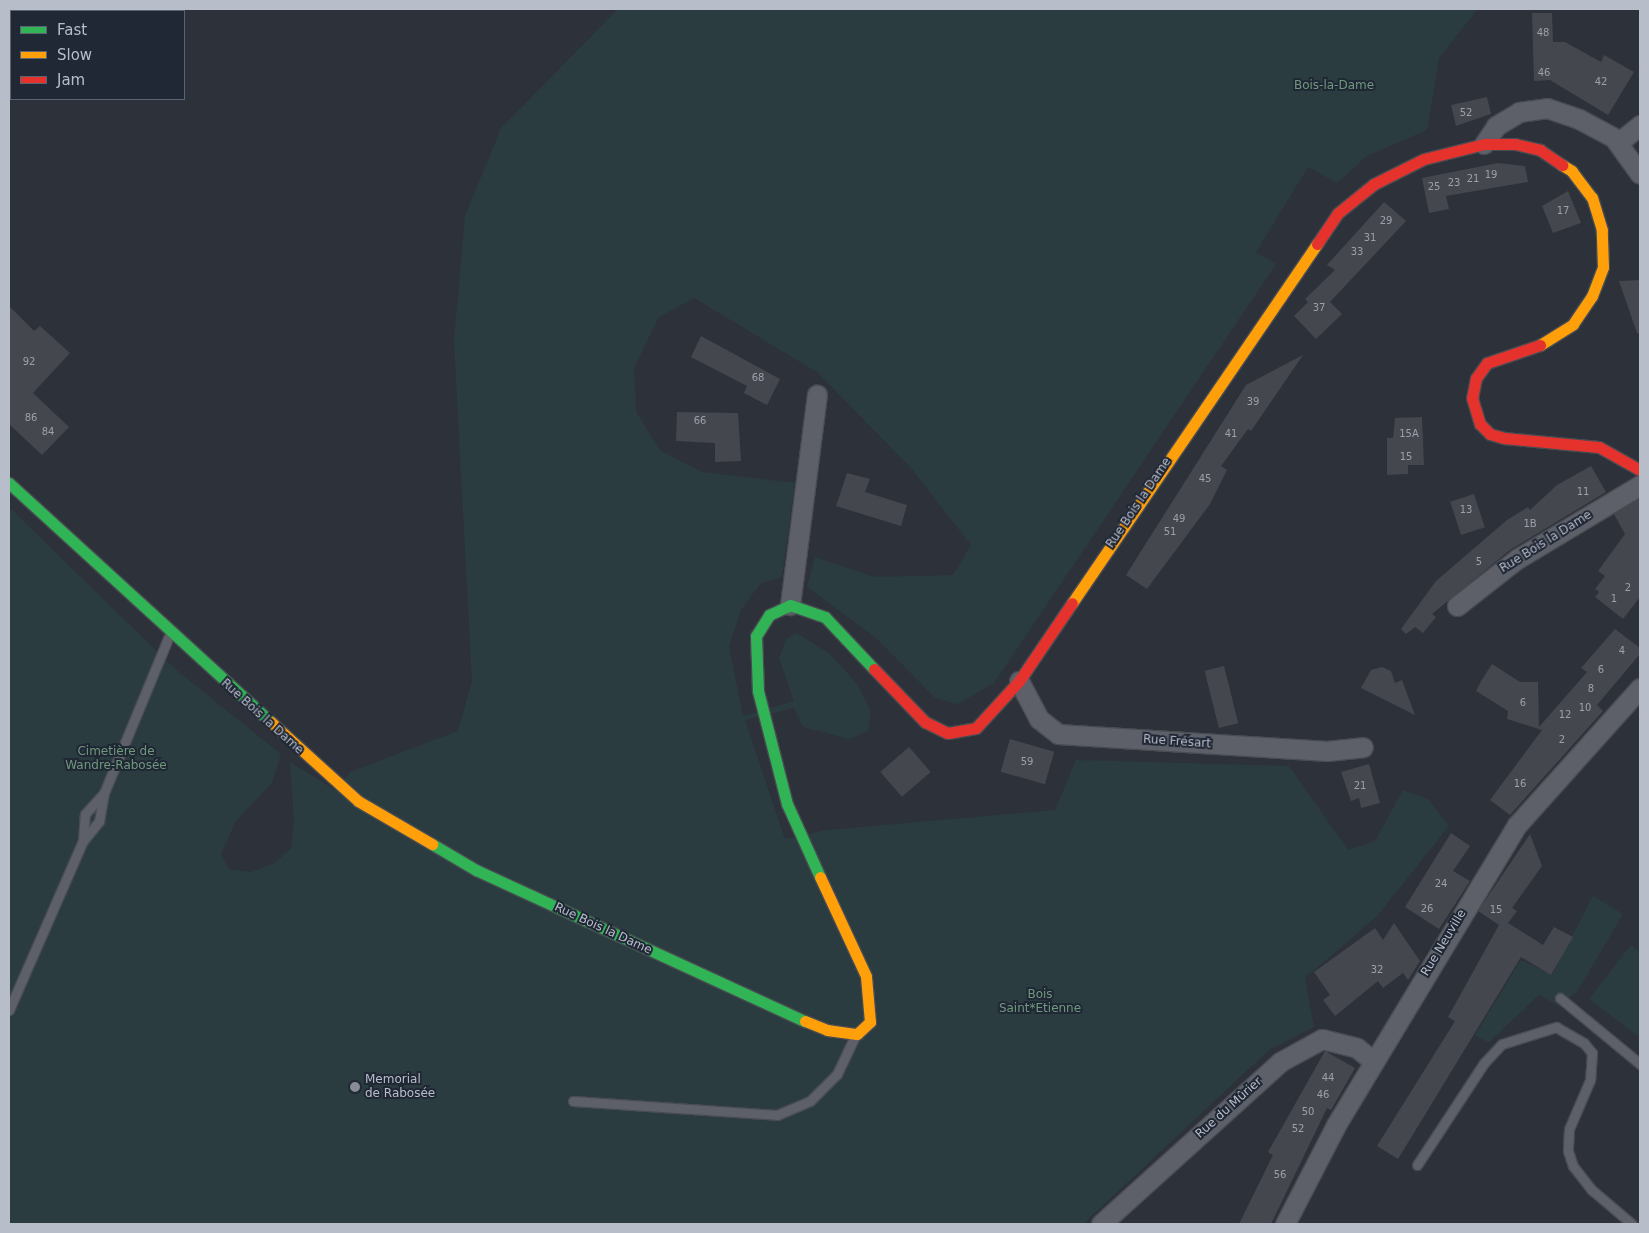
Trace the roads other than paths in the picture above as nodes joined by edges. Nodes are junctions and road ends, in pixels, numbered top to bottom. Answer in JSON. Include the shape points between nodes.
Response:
{"nodes":[{"id":1,"x":1640,"y":126,"type":"edge"},
{"id":2,"x":1619,"y":142,"type":"junction"},
{"id":3,"x":1484,"y":144,"type":"junction"},
{"id":4,"x":1640,"y":174,"type":"edge"},
{"id":5,"x":818,"y":395,"type":"dead end"},
{"id":6,"x":1640,"y":470,"type":"edge"},
{"id":7,"x":9,"y":483,"type":"edge"},
{"id":8,"x":1640,"y":485,"type":"edge"},
{"id":9,"x":790,"y":605,"type":"junction"},
{"id":10,"x":1456,"y":606,"type":"dead end"},
{"id":11,"x":170,"y":633,"type":"junction"},
{"id":12,"x":1019,"y":681,"type":"junction"},
{"id":13,"x":1640,"y":688,"type":"edge"},
{"id":14,"x":1363,"y":747,"type":"dead end"},
{"id":15,"x":104,"y":793,"type":"junction"},
{"id":16,"x":83,"y":841,"type":"junction"},
{"id":17,"x":1560,"y":998,"type":"dead end"},
{"id":18,"x":9,"y":1010,"type":"edge"},
{"id":19,"x":856,"y":1034,"type":"junction"},
{"id":20,"x":1373,"y":1061,"type":"junction"},
{"id":21,"x":1640,"y":1064,"type":"edge"},
{"id":22,"x":573,"y":1101,"type":"dead end"},
{"id":23,"x":1417,"y":1165,"type":"dead end"},
{"id":24,"x":1102,"y":1224,"type":"edge"},
{"id":25,"x":1285,"y":1224,"type":"edge"},
{"id":26,"x":1632,"y":1224,"type":"edge"}],
"edges":[{"from":1,"to":2,"type":"street"},
{"from":2,"to":3,"type":"street","via":[[1579,119],[1547,108],[1519,112],[1496,126]]},
{"from":2,"to":4,"type":"street"},
{"from":3,"to":6,"type":"street","name":"Rue Bois la Dame","via":[[1515,144],[1540,150],[1572,171],[1592,198],[1602,230],[1603,268],[1592,296],[1573,324],[1544,343],[1487,363],[1476,378],[1472,398],[1480,424],[1490,434],[1504,438],[1599,447]]},
{"from":3,"to":12,"type":"street","name":"Rue Bois la Dame","via":[[1424,159],[1374,184],[1338,213]]},
{"from":5,"to":9,"type":"street"},
{"from":7,"to":11,"type":"street","name":"Rue Bois la Dame"},
{"from":8,"to":10,"type":"street","name":"Rue Bois la Dame","via":[[1517,559]]},
{"from":9,"to":12,"type":"street","name":"Rue Bois la Dame","via":[[824,617],[926,722],[948,733],[976,728]]},
{"from":9,"to":19,"type":"street","via":[[769,615],[756,636],[758,691],[787,804],[866,976],[870,1022]]},
{"from":11,"to":15,"type":"lane"},
{"from":11,"to":19,"type":"street","name":"Rue Bois la Dame","via":[[358,801],[411,833],[476,870],[758,1001],[827,1030]]},
{"from":12,"to":14,"type":"street","name":"Rue Frésart","via":[[1039,719],[1058,734],[1327,751]]},
{"from":13,"to":20,"type":"street","name":"Rue Neuville","via":[[1517,825]]},
{"from":15,"to":16,"type":"lane","via":[[99,821]]},
{"from":15,"to":16,"type":"lane","via":[[85,814]]},
{"from":16,"to":18,"type":"lane"},
{"from":17,"to":21,"type":"lane"},
{"from":19,"to":22,"type":"lane","via":[[837,1074],[810,1101],[777,1115]]},
{"from":20,"to":24,"type":"street","name":"Rue du Mûrier","via":[[1357,1048],[1322,1039],[1280,1062]]},
{"from":20,"to":25,"type":"street","name":"Rue Neuville"},
{"from":23,"to":26,"type":"lane","via":[[1484,1063],[1502,1044],[1556,1027],[1584,1043],[1592,1053],[1594,1065],[1568,1129],[1572,1166],[1592,1190]]}]}
